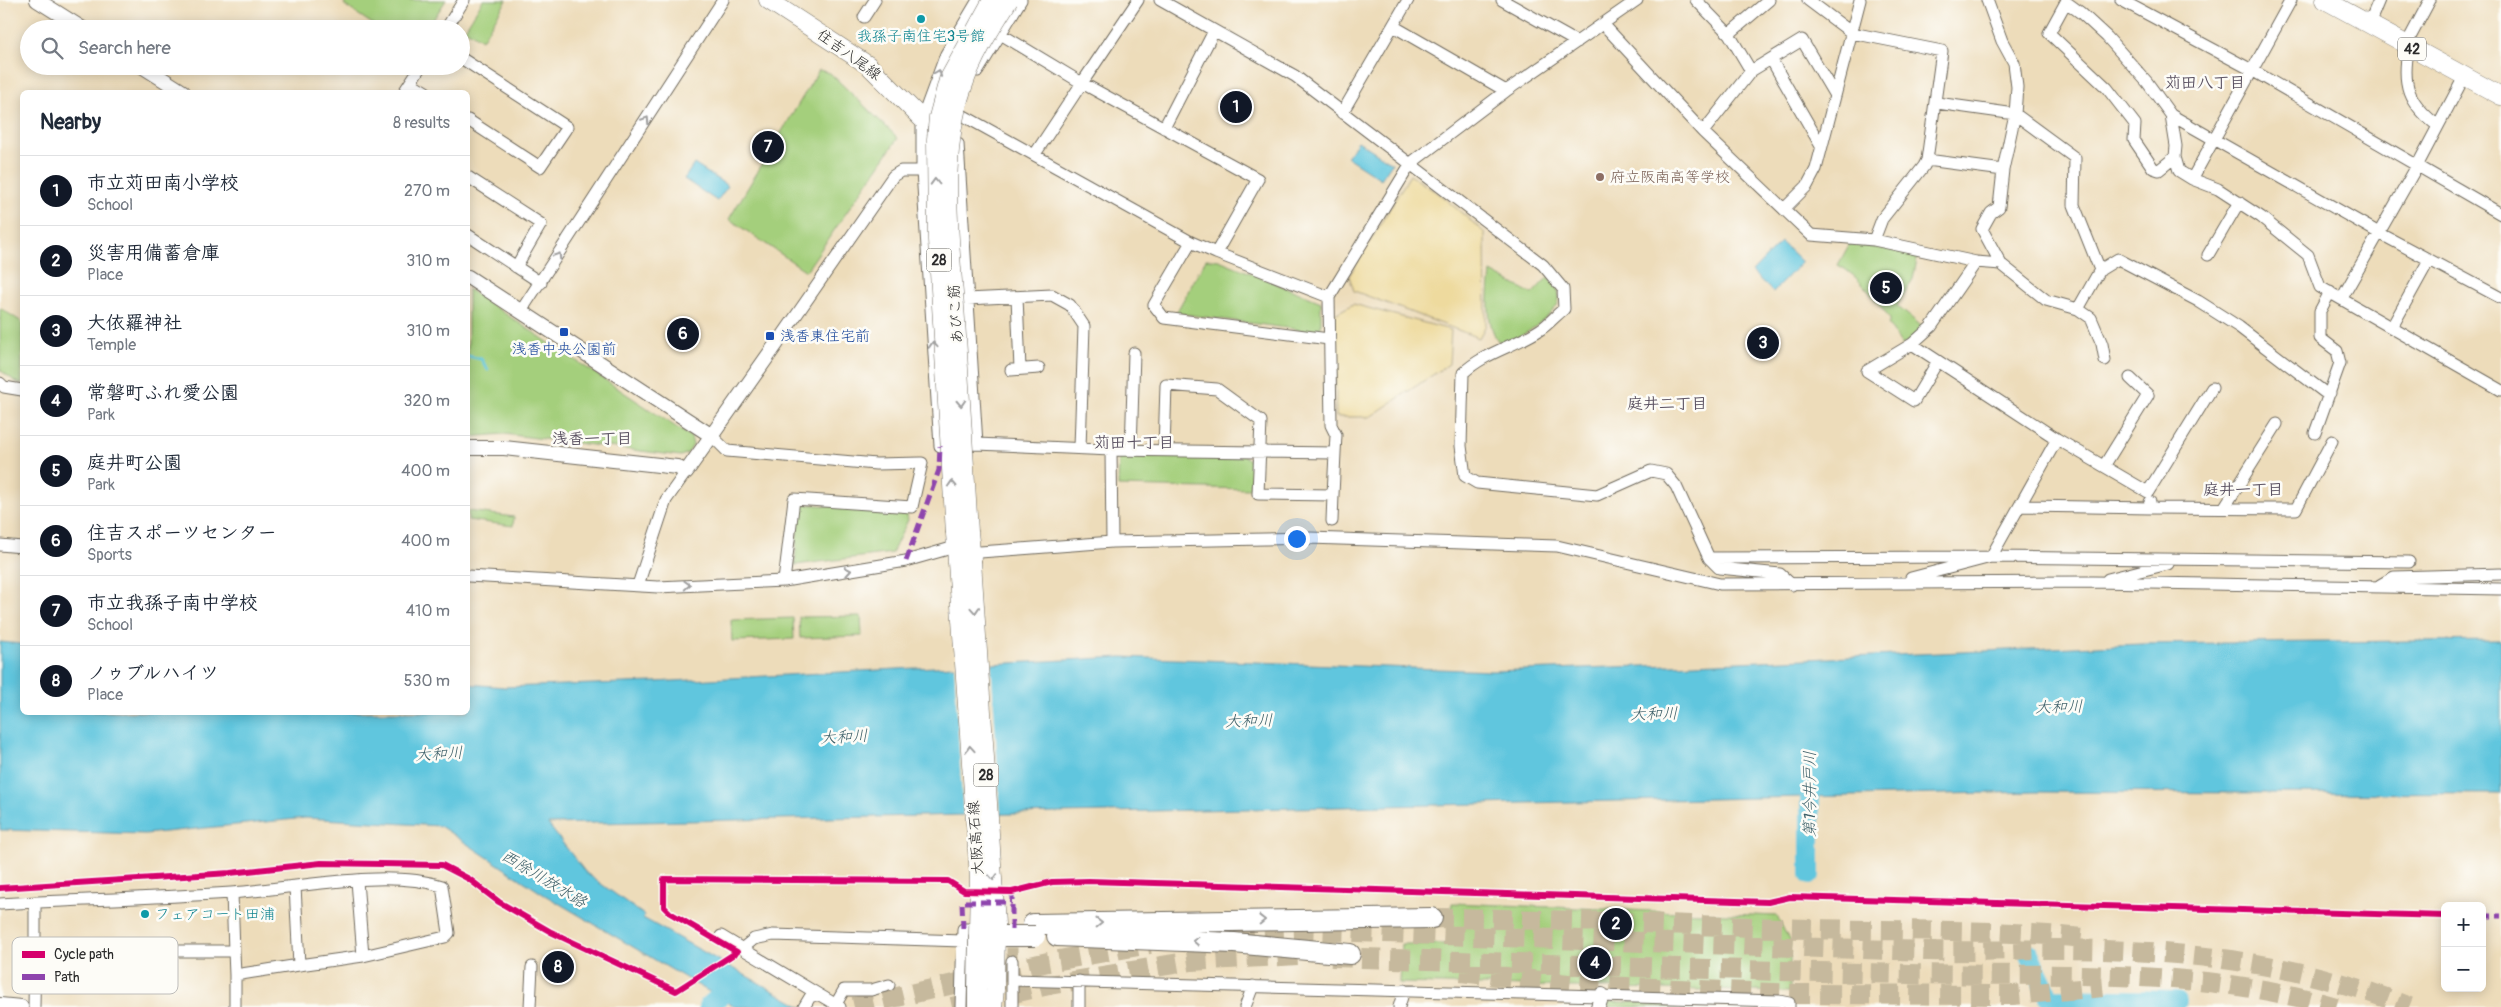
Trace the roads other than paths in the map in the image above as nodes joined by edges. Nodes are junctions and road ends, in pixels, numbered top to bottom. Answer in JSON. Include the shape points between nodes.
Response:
{"nodes":[{"id":1,"x":37,"y":0,"type":"edge"},
{"id":2,"x":464,"y":0,"type":"edge"},
{"id":3,"x":723,"y":0,"type":"edge"},
{"id":4,"x":768,"y":0,"type":"edge"},
{"id":5,"x":876,"y":0,"type":"edge"},
{"id":6,"x":978,"y":0,"type":"edge"},
{"id":7,"x":992,"y":0,"type":"edge"},
{"id":8,"x":1009,"y":0,"type":"edge"},
{"id":9,"x":1021,"y":0,"type":"edge"},
{"id":10,"x":1138,"y":0,"type":"edge"},
{"id":11,"x":1160,"y":0,"type":"edge"},
{"id":12,"x":1408,"y":0,"type":"edge"},
{"id":13,"x":1502,"y":0,"type":"edge"},
{"id":14,"x":1637,"y":0,"type":"edge"},
{"id":15,"x":1696,"y":0,"type":"edge"},
{"id":16,"x":1769,"y":0,"type":"edge"},
{"id":17,"x":1808,"y":0,"type":"edge"},
{"id":18,"x":1860,"y":0,"type":"edge"},
{"id":19,"x":1987,"y":0,"type":"edge"},
{"id":20,"x":2121,"y":0,"type":"edge"},
{"id":21,"x":2291,"y":0,"type":"edge"},
{"id":22,"x":2325,"y":0,"type":"edge"},
{"id":23,"x":2379,"y":0,"type":"edge"},
{"id":24,"x":2430,"y":0,"type":"edge"},
{"id":25,"x":2065,"y":1,"type":"edge"},
{"id":26,"x":864,"y":17,"type":"dead end"},
{"id":27,"x":69,"y":20,"type":"edge"},
{"id":28,"x":452,"y":20,"type":"edge"},
{"id":29,"x":1603,"y":24,"type":"junction"},
{"id":30,"x":2369,"y":24,"type":"junction"},
{"id":31,"x":1393,"y":26,"type":"junction"},
{"id":32,"x":1214,"y":31,"type":"junction"},
{"id":33,"x":999,"y":33,"type":"junction"},
{"id":34,"x":1852,"y":33,"type":"junction"},
{"id":35,"x":1728,"y":34,"type":"junction"},
{"id":36,"x":1577,"y":42,"type":"junction"},
{"id":37,"x":2408,"y":46,"type":"junction"},
{"id":38,"x":946,"y":54,"type":"junction"},
{"id":39,"x":1770,"y":59,"type":"junction"},
{"id":40,"x":470,"y":64,"type":"edge"},
{"id":41,"x":979,"y":68,"type":"junction"},
{"id":42,"x":2250,"y":70,"type":"junction"},
{"id":43,"x":1750,"y":71,"type":"junction"},
{"id":44,"x":152,"y":75,"type":"edge"},
{"id":45,"x":416,"y":75,"type":"edge"},
{"id":46,"x":2464,"y":77,"type":"junction"},
{"id":47,"x":1082,"y":82,"type":"junction"},
{"id":48,"x":408,"y":88,"type":"edge"},
{"id":49,"x":168,"y":89,"type":"edge"},
{"id":50,"x":1506,"y":91,"type":"junction"},
{"id":51,"x":1834,"y":94,"type":"junction"},
{"id":52,"x":2501,"y":96,"type":"edge"},
{"id":53,"x":1936,"y":103,"type":"junction"},
{"id":54,"x":1342,"y":113,"type":"junction"},
{"id":55,"x":2015,"y":114,"type":"junction"},
{"id":56,"x":2171,"y":115,"type":"junction"},
{"id":57,"x":964,"y":116,"type":"junction"},
{"id":58,"x":922,"y":119,"type":"junction"},
{"id":59,"x":470,"y":121,"type":"edge"},
{"id":60,"x":2438,"y":126,"type":"junction"},
{"id":61,"x":1164,"y":128,"type":"junction"},
{"id":62,"x":1703,"y":132,"type":"junction"},
{"id":63,"x":2214,"y":139,"type":"junction"},
{"id":64,"x":1822,"y":146,"type":"junction"},
{"id":65,"x":958,"y":151,"type":"junction"},
{"id":66,"x":1035,"y":154,"type":"junction"},
{"id":67,"x":2175,"y":157,"type":"junction"},
{"id":68,"x":1926,"y":160,"type":"junction"},
{"id":69,"x":1411,"y":163,"type":"junction"},
{"id":70,"x":2417,"y":166,"type":"junction"},
{"id":71,"x":2003,"y":170,"type":"junction"},
{"id":72,"x":922,"y":171,"type":"junction"},
{"id":73,"x":470,"y":178,"type":"edge"},
{"id":74,"x":2192,"y":179,"type":"junction"},
{"id":75,"x":2239,"y":202,"type":"junction"},
{"id":76,"x":1784,"y":209,"type":"junction"},
{"id":77,"x":2501,"y":214,"type":"edge"},
{"id":78,"x":2379,"y":233,"type":"junction"},
{"id":79,"x":470,"y":236,"type":"edge"},
{"id":80,"x":963,"y":236,"type":"junction"},
{"id":81,"x":926,"y":240,"type":"junction"},
{"id":82,"x":1874,"y":240,"type":"junction"},
{"id":83,"x":1191,"y":242,"type":"junction"},
{"id":84,"x":1216,"y":253,"type":"junction"},
{"id":85,"x":2208,"y":255,"type":"dead end"},
{"id":86,"x":2430,"y":260,"type":"junction"},
{"id":87,"x":1976,"y":262,"type":"junction"},
{"id":88,"x":2001,"y":264,"type":"junction"},
{"id":89,"x":516,"y":267,"type":"junction"},
{"id":90,"x":2100,"y":270,"type":"junction"},
{"id":91,"x":470,"y":278,"type":"edge"},
{"id":92,"x":541,"y":283,"type":"junction"},
{"id":93,"x":2330,"y":292,"type":"junction"},
{"id":94,"x":1329,"y":296,"type":"junction"},
{"id":95,"x":1017,"y":297,"type":"junction"},
{"id":96,"x":2342,"y":298,"type":"junction"},
{"id":97,"x":2501,"y":298,"type":"edge"},
{"id":98,"x":967,"y":299,"type":"junction"},
{"id":99,"x":2078,"y":309,"type":"junction"},
{"id":100,"x":521,"y":311,"type":"junction"},
{"id":101,"x":2392,"y":327,"type":"junction"},
{"id":102,"x":1329,"y":339,"type":"junction"},
{"id":103,"x":777,"y":343,"type":"joint"},
{"id":104,"x":1912,"y":344,"type":"junction"},
{"id":105,"x":2105,"y":360,"type":"dead end"},
{"id":106,"x":1131,"y":361,"type":"dead end"},
{"id":107,"x":1938,"y":361,"type":"junction"},
{"id":108,"x":1039,"y":368,"type":"dead end"},
{"id":109,"x":2130,"y":378,"type":"dead end"},
{"id":110,"x":0,"y":383,"type":"edge"},
{"id":111,"x":2212,"y":388,"type":"dead end"},
{"id":112,"x":20,"y":390,"type":"edge"},
{"id":113,"x":2501,"y":390,"type":"edge"},
{"id":114,"x":2330,"y":393,"type":"junction"},
{"id":115,"x":2277,"y":424,"type":"dead end"},
{"id":116,"x":2315,"y":433,"type":"dead end"},
{"id":117,"x":712,"y":436,"type":"junction"},
{"id":118,"x":2057,"y":439,"type":"junction"},
{"id":119,"x":2332,"y":441,"type":"dead end"},
{"id":120,"x":977,"y":444,"type":"junction"},
{"id":121,"x":470,"y":448,"type":"edge"},
{"id":122,"x":1080,"y":448,"type":"junction"},
{"id":123,"x":1111,"y":450,"type":"junction"},
{"id":124,"x":1131,"y":450,"type":"junction"},
{"id":125,"x":1164,"y":450,"type":"junction"},
{"id":126,"x":1260,"y":451,"type":"junction"},
{"id":127,"x":1335,"y":453,"type":"junction"},
{"id":128,"x":2104,"y":466,"type":"junction"},
{"id":129,"x":686,"y":472,"type":"junction"},
{"id":130,"x":2148,"y":492,"type":"junction"},
{"id":131,"x":1332,"y":495,"type":"junction"},
{"id":132,"x":2022,"y":506,"type":"junction"},
{"id":133,"x":2151,"y":508,"type":"junction"},
{"id":134,"x":2224,"y":508,"type":"junction"},
{"id":135,"x":1332,"y":521,"type":"dead end"},
{"id":136,"x":1112,"y":542,"type":"junction"},
{"id":137,"x":0,"y":545,"type":"edge"},
{"id":138,"x":20,"y":547,"type":"edge"},
{"id":139,"x":963,"y":548,"type":"junction"},
{"id":140,"x":1991,"y":557,"type":"junction"},
{"id":141,"x":1709,"y":558,"type":"junction"},
{"id":142,"x":2184,"y":560,"type":"junction"},
{"id":143,"x":2409,"y":562,"type":"dead end"},
{"id":144,"x":2501,"y":574,"type":"edge"},
{"id":145,"x":470,"y":576,"type":"edge"},
{"id":146,"x":784,"y":581,"type":"junction"},
{"id":147,"x":1894,"y":582,"type":"junction"},
{"id":148,"x":2092,"y":582,"type":"junction"},
{"id":149,"x":638,"y":585,"type":"junction"},
{"id":150,"x":1792,"y":585,"type":"junction"},
{"id":151,"x":2378,"y":586,"type":"junction"},
{"id":152,"x":2501,"y":589,"type":"edge"},
{"id":153,"x":358,"y":880,"type":"junction"},
{"id":154,"x":296,"y":886,"type":"junction"},
{"id":155,"x":232,"y":893,"type":"junction"},
{"id":156,"x":35,"y":902,"type":"junction"},
{"id":157,"x":0,"y":904,"type":"edge"},
{"id":158,"x":1432,"y":918,"type":"tunnel mouth"},
{"id":159,"x":996,"y":930,"type":"junction"},
{"id":160,"x":1034,"y":930,"type":"junction"},
{"id":161,"x":720,"y":936,"type":"dead end"},
{"id":162,"x":35,"y":937,"type":"edge"},
{"id":163,"x":963,"y":941,"type":"junction"},
{"id":164,"x":743,"y":948,"type":"junction"},
{"id":165,"x":178,"y":951,"type":"edge"},
{"id":166,"x":234,"y":951,"type":"junction"},
{"id":167,"x":1350,"y":954,"type":"tunnel mouth"},
{"id":168,"x":363,"y":956,"type":"junction"},
{"id":169,"x":1012,"y":961,"type":"tunnel mouth"},
{"id":170,"x":299,"y":965,"type":"junction"},
{"id":171,"x":532,"y":967,"type":"dead end"},
{"id":172,"x":235,"y":975,"type":"junction"},
{"id":173,"x":1013,"y":980,"type":"junction"},
{"id":174,"x":1079,"y":981,"type":"junction"},
{"id":175,"x":888,"y":985,"type":"dead end"},
{"id":176,"x":1253,"y":986,"type":"junction"},
{"id":177,"x":1404,"y":990,"type":"junction"},
{"id":178,"x":34,"y":994,"type":"edge"},
{"id":179,"x":985,"y":998,"type":"edge"},
{"id":180,"x":811,"y":999,"type":"edge"},
{"id":181,"x":1600,"y":1001,"type":"edge"},
{"id":182,"x":0,"y":1005,"type":"edge"},
{"id":183,"x":838,"y":1006,"type":"edge"},
{"id":184,"x":21,"y":1007,"type":"edge"},
{"id":185,"x":34,"y":1007,"type":"edge"},
{"id":186,"x":235,"y":1007,"type":"edge"},
{"id":187,"x":530,"y":1007,"type":"edge"},
{"id":188,"x":961,"y":1007,"type":"edge"},
{"id":189,"x":1012,"y":1007,"type":"edge"},
{"id":190,"x":1079,"y":1007,"type":"edge"},
{"id":191,"x":1245,"y":1007,"type":"edge"},
{"id":192,"x":1399,"y":1007,"type":"edge"},
{"id":193,"x":1789,"y":1007,"type":"edge"}],
"edges":[{"from":1,"to":27,"type":"street"},
{"from":2,"to":28,"type":"street"},
{"from":92,"to":3,"type":"street","one_way":true},
{"from":4,"to":58,"type":"main road","name":"住吉八尾線","via":[[868,65]]},
{"from":5,"to":26,"type":"street"},
{"from":6,"to":38,"type":"street"},
{"from":139,"to":7,"type":"main road","name":"あびこ筋","number":"28","one_way":true,"bridge":true,"via":[[937,240],[936,139],[948,80]]},
{"from":8,"to":139,"type":"main road","name":"あびこ筋","number":"28","one_way":true,"bridge":true,"via":[[980,48],[962,87],[954,120],[949,166]]},
{"from":9,"to":33,"type":"street"},
{"from":10,"to":47,"type":"street"},
{"from":11,"to":32,"type":"street"},
{"from":12,"to":31,"type":"street"},
{"from":13,"to":36,"type":"street"},
{"from":14,"to":29,"type":"street"},
{"from":15,"to":35,"type":"street"},
{"from":16,"to":35,"type":"street"},
{"from":17,"to":34,"type":"street"},
{"from":18,"to":34,"type":"street"},
{"from":19,"to":55,"type":"street","via":[[2002,41],[2014,62],[2017,87]]},
{"from":20,"to":42,"type":"street"},
{"from":21,"to":42,"type":"street"},
{"from":22,"to":30,"type":"main road","number":"42"},
{"from":23,"to":30,"type":"street"},
{"from":24,"to":37,"type":"street"},
{"from":25,"to":56,"type":"street","via":[[2106,37],[2148,82]]},
{"from":25,"to":67,"type":"street","via":[[2049,33],[2107,88],[2135,124],[2134,140],[2153,168],[2159,170]]},
{"from":29,"to":36,"type":"street"},
{"from":29,"to":62,"type":"street"},
{"from":30,"to":37,"type":"main road","number":"42"},
{"from":31,"to":50,"type":"street"},
{"from":31,"to":54,"type":"street"},
{"from":32,"to":54,"type":"street","via":[[1295,76]]},
{"from":32,"to":61,"type":"street"},
{"from":33,"to":41,"type":"street"},
{"from":33,"to":47,"type":"street"},
{"from":34,"to":51,"type":"street"},
{"from":34,"to":53,"type":"street","via":[[1942,51]]},
{"from":35,"to":43,"type":"street"},
{"from":36,"to":50,"type":"street"},
{"from":37,"to":46,"type":"main road","number":"42"},
{"from":37,"to":60,"type":"street","via":[[2406,85],[2421,110]]},
{"from":38,"to":41,"type":"street","via":[[959,52]]},
{"from":58,"to":38,"type":"street","one_way":true},
{"from":39,"to":43,"type":"street"},
{"from":39,"to":51,"type":"street","via":[[1802,40]]},
{"from":39,"to":64,"type":"street"},
{"from":40,"to":59,"type":"street","via":[[567,127],[540,167]]},
{"from":41,"to":57,"type":"street"},
{"from":42,"to":63,"type":"street"},
{"from":42,"to":70,"type":"street"},
{"from":43,"to":62,"type":"street"},
{"from":44,"to":49,"type":"street"},
{"from":45,"to":48,"type":"street"},
{"from":46,"to":52,"type":"main road","number":"42"},
{"from":46,"to":60,"type":"street"},
{"from":47,"to":61,"type":"street"},
{"from":47,"to":66,"type":"street"},
{"from":50,"to":69,"type":"street"},
{"from":51,"to":64,"type":"street"},
{"from":53,"to":55,"type":"street"},
{"from":53,"to":68,"type":"street"},
{"from":54,"to":69,"type":"street"},
{"from":55,"to":71,"type":"street"},
{"from":55,"to":90,"type":"street","via":[[2075,158],[2074,205]]},
{"from":56,"to":63,"type":"street"},
{"from":56,"to":67,"type":"street"},
{"from":57,"to":65,"type":"street"},
{"from":57,"to":66,"type":"street"},
{"from":58,"to":65,"type":"street"},
{"from":58,"to":72,"type":"street"},
{"from":60,"to":70,"type":"street"},
{"from":61,"to":84,"type":"street","via":[[1258,179]]},
{"from":62,"to":76,"type":"street"},
{"from":63,"to":74,"type":"street"},
{"from":63,"to":78,"type":"street"},
{"from":64,"to":76,"type":"street","via":[[1807,186]]},
{"from":65,"to":80,"type":"street"},
{"from":66,"to":83,"type":"street"},
{"from":67,"to":74,"type":"street","via":[[2179,171]]},
{"from":68,"to":71,"type":"street"},
{"from":68,"to":82,"type":"street","via":[[1882,219]]},
{"from":69,"to":94,"type":"street"},
{"from":69,"to":141,"type":"street","via":[[1543,265],[1563,289],[1564,309],[1540,330],[1498,350],[1463,373],[1461,446],[1465,476],[1477,483],[1597,495],[1651,471],[1666,474],[1676,486]]},
{"from":70,"to":77,"type":"street"},
{"from":70,"to":78,"type":"street"},
{"from":71,"to":88,"type":"street","via":[[1999,207],[1991,213],[1982,229]]},
{"from":72,"to":81,"type":"street"},
{"from":72,"to":103,"type":"street","via":[[901,171],[893,176]]},
{"from":73,"to":89,"type":"street","via":[[541,224]]},
{"from":74,"to":75,"type":"street"},
{"from":75,"to":85,"type":"street"},
{"from":75,"to":93,"type":"street","via":[[2308,255],[2320,287]]},
{"from":76,"to":82,"type":"street","via":[[1811,235]]},
{"from":78,"to":86,"type":"street"},
{"from":78,"to":96,"type":"street"},
{"from":79,"to":89,"type":"street"},
{"from":80,"to":81,"type":"street","via":[[956,246],[934,247]]},
{"from":80,"to":98,"type":"street"},
{"from":120,"to":81,"type":"street","one_way":true,"via":[[940,446]]},
{"from":82,"to":87,"type":"street"},
{"from":83,"to":84,"type":"street"},
{"from":83,"to":102,"type":"street","via":[[1154,305],[1164,318]]},
{"from":84,"to":94,"type":"street"},
{"from":86,"to":97,"type":"street"},
{"from":86,"to":101,"type":"street"},
{"from":87,"to":88,"type":"street"},
{"from":87,"to":104,"type":"street","via":[[1931,326]]},
{"from":88,"to":99,"type":"street","via":[[2046,300]]},
{"from":89,"to":92,"type":"street"},
{"from":90,"to":99,"type":"street"},
{"from":90,"to":114,"type":"street","via":[[2118,259],[2198,301],[2239,327],[2324,392]]},
{"from":91,"to":100,"type":"street"},
{"from":92,"to":100,"type":"street"},
{"from":93,"to":96,"type":"street"},
{"from":93,"to":114,"type":"street","via":[[2320,311],[2320,338],[2337,351],[2340,364]]},
{"from":94,"to":102,"type":"street"},
{"from":95,"to":98,"type":"street"},
{"from":95,"to":108,"type":"street","via":[[1015,370]]},
{"from":95,"to":122,"type":"street","via":[[1052,295],[1070,305],[1084,326]]},
{"from":96,"to":101,"type":"street"},
{"from":98,"to":120,"type":"street"},
{"from":99,"to":105,"type":"street","via":[[2091,318]]},
{"from":100,"to":117,"type":"street"},
{"from":101,"to":113,"type":"street"},
{"from":102,"to":127,"type":"street","via":[[1330,425],[1336,435]]},
{"from":103,"to":117,"type":"street"},
{"from":104,"to":107,"type":"street"},
{"from":104,"to":107,"type":"street","via":[[1867,370],[1914,401]]},
{"from":106,"to":124,"type":"street"},
{"from":107,"to":118,"type":"street"},
{"from":109,"to":128,"type":"street","via":[[2148,395]]},
{"from":110,"to":112,"type":"street","via":[[4,387]]},
{"from":111,"to":130,"type":"street"},
{"from":114,"to":116,"type":"street"},
{"from":115,"to":134,"type":"street"},
{"from":117,"to":129,"type":"street"},
{"from":117,"to":146,"type":"street","via":[[727,451],[876,464],[922,463],[912,507],[794,499]]},
{"from":118,"to":128,"type":"street"},
{"from":118,"to":132,"type":"street"},
{"from":119,"to":134,"type":"street","via":[[2296,509]]},
{"from":120,"to":122,"type":"street"},
{"from":121,"to":129,"type":"street","via":[[513,449],[677,467]]},
{"from":122,"to":123,"type":"street"},
{"from":123,"to":124,"type":"street"},
{"from":123,"to":136,"type":"street"},
{"from":124,"to":125,"type":"street"},
{"from":125,"to":126,"type":"street"},
{"from":125,"to":126,"type":"street","via":[[1166,385],[1217,390],[1261,421]]},
{"from":126,"to":127,"type":"street"},
{"from":126,"to":131,"type":"street","via":[[1258,494]]},
{"from":127,"to":131,"type":"street"},
{"from":128,"to":130,"type":"street"},
{"from":129,"to":149,"type":"street","via":[[666,500]]},
{"from":130,"to":133,"type":"street"},
{"from":131,"to":135,"type":"street"},
{"from":132,"to":133,"type":"street"},
{"from":132,"to":140,"type":"street"},
{"from":133,"to":134,"type":"street"},
{"from":136,"to":139,"type":"street"},
{"from":136,"to":150,"type":"street","via":[[1309,538],[1558,546],[1720,584]]},
{"from":137,"to":138,"type":"street"},
{"from":146,"to":139,"type":"street","one_way":true},
{"from":139,"to":159,"type":"main road","name":"大阪高石線","number":"28","bridge":true,"via":[[978,868]]},
{"from":140,"to":141,"type":"street"},
{"from":140,"to":142,"type":"street"},
{"from":140,"to":147,"type":"street"},
{"from":141,"to":150,"type":"street","via":[[1719,568],[1780,574]]},
{"from":142,"to":143,"type":"street"},
{"from":142,"to":148,"type":"street"},
{"from":144,"to":151,"type":"street","via":[[2394,577]]},
{"from":145,"to":149,"type":"street"},
{"from":149,"to":146,"type":"street","one_way":true,"via":[[658,587]]},
{"from":147,"to":148,"type":"street"},
{"from":147,"to":150,"type":"street"},
{"from":148,"to":151,"type":"street"},
{"from":151,"to":152,"type":"street"},
{"from":153,"to":154,"type":"street"},
{"from":153,"to":168,"type":"street"},
{"from":153,"to":168,"type":"street","via":[[422,880],[442,886],[449,933],[445,937]]},
{"from":154,"to":155,"type":"street"},
{"from":154,"to":170,"type":"street"},
{"from":155,"to":156,"type":"street"},
{"from":155,"to":166,"type":"street"},
{"from":156,"to":157,"type":"street"},
{"from":156,"to":162,"type":"street"},
{"from":160,"to":158,"type":"highway","one_way":true},
{"from":159,"to":160,"type":"highway","bridge":true},
{"from":159,"to":163,"type":"street","via":[[963,929]]},
{"from":159,"to":179,"type":"main road","name":"大阪高石線","number":"28","bridge":true},
{"from":167,"to":160,"type":"highway","one_way":true},
{"from":161,"to":164,"type":"street"},
{"from":163,"to":164,"type":"street","via":[[773,935],[754,939]]},
{"from":163,"to":188,"type":"street"},
{"from":164,"to":180,"type":"street"},
{"from":165,"to":166,"type":"street"},
{"from":166,"to":172,"type":"street"},
{"from":168,"to":170,"type":"street"},
{"from":169,"to":173,"type":"street"},
{"from":170,"to":172,"type":"street"},
{"from":171,"to":187,"type":"street"},
{"from":172,"to":186,"type":"street"},
{"from":173,"to":174,"type":"street"},
{"from":173,"to":189,"type":"street"},
{"from":174,"to":176,"type":"street"},
{"from":174,"to":190,"type":"street"},
{"from":175,"to":183,"type":"street","via":[[871,990],[844,990]]},
{"from":176,"to":177,"type":"street"},
{"from":176,"to":191,"type":"street"},
{"from":177,"to":181,"type":"street"},
{"from":177,"to":192,"type":"street"},
{"from":178,"to":185,"type":"street"},
{"from":180,"to":183,"type":"street"},
{"from":181,"to":193,"type":"street","via":[[1779,1001],[1789,1002]]},
{"from":182,"to":184,"type":"street"}]}
